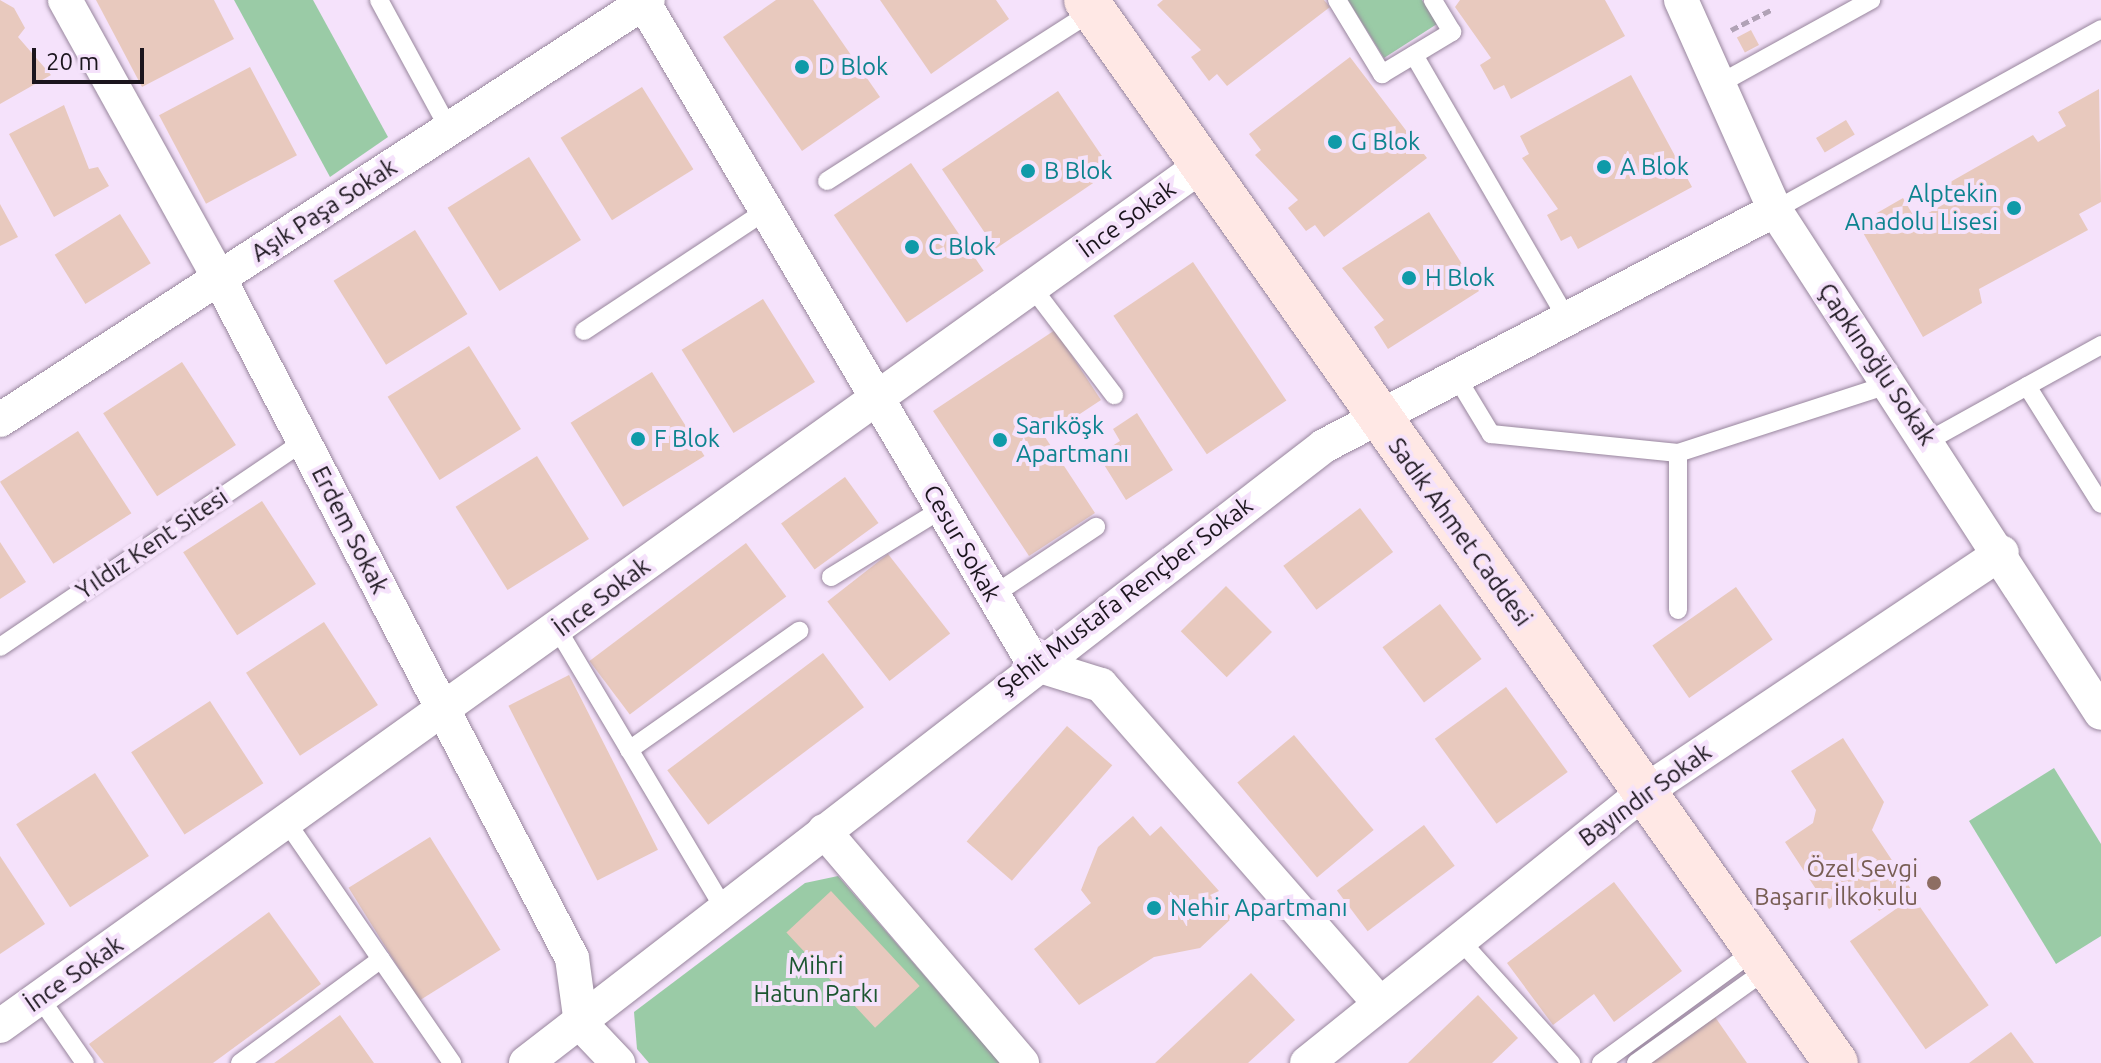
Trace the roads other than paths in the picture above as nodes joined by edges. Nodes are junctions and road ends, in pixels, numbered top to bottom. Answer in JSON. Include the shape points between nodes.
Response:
{"nodes":[{"id":1,"x":65,"y":0,"type":"edge"},
{"id":2,"x":379,"y":0,"type":"edge"},
{"id":3,"x":1337,"y":0,"type":"edge"},
{"id":4,"x":1433,"y":0,"type":"edge"},
{"id":5,"x":1681,"y":0,"type":"edge"},
{"id":6,"x":1871,"y":0,"type":"edge"},
{"id":7,"x":645,"y":1,"type":"edge"},
{"id":8,"x":1090,"y":5,"type":"edge"},
{"id":9,"x":2101,"y":29,"type":"edge"},
{"id":10,"x":1414,"y":55,"type":"junction"},
{"id":11,"x":1719,"y":84,"type":"junction"},
{"id":12,"x":449,"y":129,"type":"junction"},
{"id":13,"x":1201,"y":166,"type":"junction"},
{"id":14,"x":827,"y":181,"type":"dead end"},
{"id":15,"x":767,"y":210,"type":"junction"},
{"id":16,"x":1775,"y":210,"type":"junction"},
{"id":17,"x":219,"y":278,"type":"junction"},
{"id":18,"x":1032,"y":287,"type":"junction"},
{"id":19,"x":1567,"y":319,"type":"junction"},
{"id":20,"x":584,"y":331,"type":"dead end"},
{"id":21,"x":2101,"y":345,"type":"edge"},
{"id":22,"x":1456,"y":376,"type":"junction"},
{"id":23,"x":1890,"y":384,"type":"junction"},
{"id":24,"x":2027,"y":386,"type":"junction"},
{"id":25,"x":876,"y":394,"type":"junction"},
{"id":26,"x":1114,"y":395,"type":"dead end"},
{"id":27,"x":1376,"y":417,"type":"junction"},
{"id":28,"x":0,"y":420,"type":"edge"},
{"id":29,"x":304,"y":441,"type":"junction"},
{"id":30,"x":1928,"y":441,"type":"junction"},
{"id":31,"x":1678,"y":453,"type":"junction"},
{"id":32,"x":2101,"y":504,"type":"edge"},
{"id":33,"x":942,"y":509,"type":"junction"},
{"id":34,"x":1096,"y":527,"type":"dead end"},
{"id":35,"x":2002,"y":552,"type":"junction"},
{"id":36,"x":831,"y":577,"type":"dead end"},
{"id":37,"x":992,"y":596,"type":"junction"},
{"id":38,"x":1678,"y":610,"type":"dead end"},
{"id":39,"x":558,"y":630,"type":"junction"},
{"id":40,"x":799,"y":631,"type":"dead end"},
{"id":41,"x":0,"y":647,"type":"edge"},
{"id":42,"x":1034,"y":664,"type":"junction"},
{"id":43,"x":445,"y":713,"type":"junction"},
{"id":44,"x":2101,"y":713,"type":"edge"},
{"id":45,"x":629,"y":750,"type":"junction"},
{"id":46,"x":1647,"y":790,"type":"junction"},
{"id":47,"x":288,"y":824,"type":"junction"},
{"id":48,"x":824,"y":831,"type":"junction"},
{"id":49,"x":725,"y":910,"type":"junction"},
{"id":50,"x":1458,"y":938,"type":"junction"},
{"id":51,"x":1763,"y":958,"type":"junction"},
{"id":52,"x":381,"y":959,"type":"junction"},
{"id":53,"x":40,"y":998,"type":"junction"},
{"id":54,"x":1378,"y":1001,"type":"junction"},
{"id":55,"x":581,"y":1024,"type":"junction"},
{"id":56,"x":0,"y":1026,"type":"edge"},
{"id":57,"x":85,"y":1063,"type":"edge"},
{"id":58,"x":240,"y":1063,"type":"edge"},
{"id":59,"x":452,"y":1063,"type":"edge"},
{"id":60,"x":526,"y":1063,"type":"edge"},
{"id":61,"x":618,"y":1063,"type":"edge"},
{"id":62,"x":1022,"y":1063,"type":"edge"},
{"id":63,"x":1307,"y":1063,"type":"edge"},
{"id":64,"x":1571,"y":1063,"type":"edge"},
{"id":65,"x":1601,"y":1063,"type":"edge"},
{"id":66,"x":1636,"y":1063,"type":"edge"},
{"id":67,"x":1836,"y":1063,"type":"edge"}],
"edges":[{"from":1,"to":17,"type":"street","name":"Erdem Sokak"},
{"from":2,"to":12,"type":"lane"},
{"from":3,"to":10,"type":"lane","via":[[1382,74]]},
{"from":4,"to":10,"type":"lane","via":[[1452,32]]},
{"from":5,"to":11,"type":"street","name":"Çapkınoğlu Sokak"},
{"from":6,"to":11,"type":"lane"},
{"from":7,"to":12,"type":"street","name":"Aşık Paşa Sokak"},
{"from":7,"to":15,"type":"street","name":"Cesur Sokak"},
{"from":8,"to":13,"type":"main road","name":"Sadık Ahmet Caddesi"},
{"from":8,"to":14,"type":"lane"},
{"from":9,"to":16,"type":"lane"},
{"from":10,"to":19,"type":"lane"},
{"from":11,"to":16,"type":"street","name":"Çapkınoğlu Sokak"},
{"from":12,"to":17,"type":"street","name":"Aşık Paşa Sokak"},
{"from":13,"to":18,"type":"street","name":"İnce Sokak"},
{"from":13,"to":27,"type":"main road","name":"Sadık Ahmet Caddesi"},
{"from":15,"to":20,"type":"lane"},
{"from":15,"to":25,"type":"street","name":"Cesur Sokak"},
{"from":16,"to":19,"type":"street","name":"Şehit Mustafa Rençber Sokak"},
{"from":16,"to":23,"type":"street","name":"Çapkınoğlu Sokak"},
{"from":17,"to":28,"type":"street","name":"Aşık Paşa Sokak"},
{"from":17,"to":29,"type":"street","name":"Erdem Sokak"},
{"from":18,"to":25,"type":"street","name":"İnce Sokak"},
{"from":18,"to":26,"type":"lane"},
{"from":19,"to":22,"type":"street","name":"Şehit Mustafa Rençber Sokak"},
{"from":21,"to":24,"type":"lane"},
{"from":22,"to":27,"type":"street","name":"Şehit Mustafa Rençber Sokak"},
{"from":22,"to":31,"type":"lane","via":[[1491,434]]},
{"from":23,"to":30,"type":"street","name":"Çapkınoğlu Sokak"},
{"from":23,"to":31,"type":"lane"},
{"from":24,"to":30,"type":"lane"},
{"from":24,"to":32,"type":"lane"},
{"from":25,"to":33,"type":"street","name":"Cesur Sokak"},
{"from":25,"to":39,"type":"street","name":"İnce Sokak"},
{"from":27,"to":42,"type":"street","name":"Şehit Mustafa Rençber Sokak","via":[[1324,446]]},
{"from":27,"to":46,"type":"main road","name":"Sadık Ahmet Caddesi"},
{"from":29,"to":41,"type":"lane","name":"Yıldız Kent Sitesi"},
{"from":29,"to":43,"type":"street","name":"Erdem Sokak"},
{"from":30,"to":35,"type":"street","name":"Çapkınoğlu Sokak"},
{"from":31,"to":38,"type":"lane"},
{"from":33,"to":36,"type":"lane"},
{"from":33,"to":37,"type":"street","name":"Cesur Sokak"},
{"from":34,"to":37,"type":"lane"},
{"from":35,"to":44,"type":"street","name":"Çapkınoğlu Sokak"},
{"from":35,"to":46,"type":"street","name":"Bayındır Sokak"},
{"from":37,"to":42,"type":"street","name":"Cesur Sokak"},
{"from":39,"to":43,"type":"street","name":"İnce Sokak"},
{"from":39,"to":45,"type":"lane"},
{"from":40,"to":45,"type":"lane"},
{"from":42,"to":48,"type":"street","name":"Şehit Mustafa Rençber Sokak"},
{"from":42,"to":54,"type":"street","via":[[1101,685]]},
{"from":43,"to":47,"type":"street","name":"İnce Sokak"},
{"from":43,"to":55,"type":"street","name":"Erdem Sokak","via":[[572,958]]},
{"from":45,"to":49,"type":"lane"},
{"from":46,"to":50,"type":"street","name":"Bayındır Sokak"},
{"from":46,"to":51,"type":"main road","name":"Sadık Ahmet Caddesi"},
{"from":47,"to":52,"type":"lane"},
{"from":47,"to":53,"type":"street","name":"İnce Sokak"},
{"from":48,"to":49,"type":"street","name":"Şehit Mustafa Rençber Sokak"},
{"from":48,"to":62,"type":"street"},
{"from":49,"to":55,"type":"street","name":"Şehit Mustafa Rençber Sokak"},
{"from":50,"to":54,"type":"street","name":"Bayındır Sokak"},
{"from":50,"to":64,"type":"lane"},
{"from":51,"to":65,"type":"lane"},
{"from":51,"to":66,"type":"lane"},
{"from":51,"to":67,"type":"main road","name":"Sadık Ahmet Caddesi"},
{"from":52,"to":58,"type":"lane"},
{"from":52,"to":59,"type":"lane"},
{"from":53,"to":56,"type":"street","name":"İnce Sokak"},
{"from":53,"to":57,"type":"lane"},
{"from":54,"to":63,"type":"street","name":"Bayındır Sokak"},
{"from":55,"to":60,"type":"street","name":"Şehit Mustafa Rençber Sokak"},
{"from":55,"to":61,"type":"street"}]}
